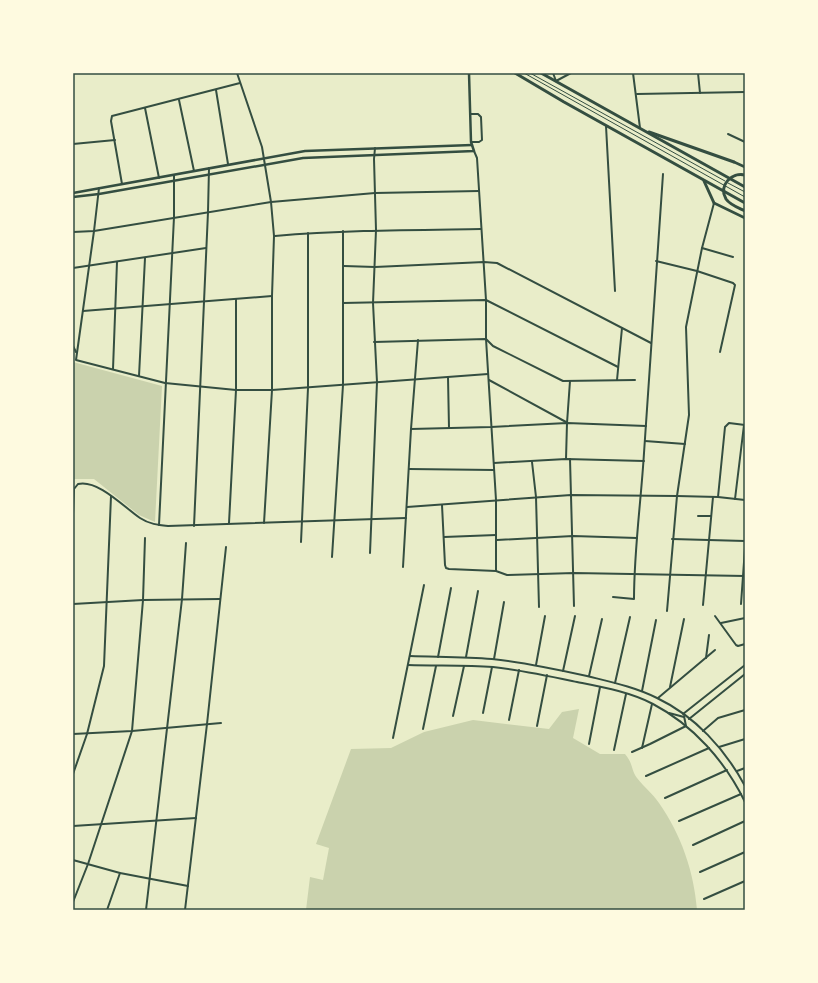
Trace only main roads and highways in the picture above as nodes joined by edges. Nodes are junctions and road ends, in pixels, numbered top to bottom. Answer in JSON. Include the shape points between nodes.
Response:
{"nodes":[{"id":1,"x":515,"y":73,"type":"edge"},
{"id":2,"x":541,"y":73,"type":"edge"},
{"id":3,"x":640,"y":129,"type":"junction"},
{"id":4,"x":734,"y":162,"type":"road end"},
{"id":5,"x":745,"y":175,"type":"edge"},
{"id":6,"x":704,"y":181,"type":"junction"},
{"id":7,"x":745,"y":187,"type":"edge"},
{"id":8,"x":714,"y":203,"type":"road end"},
{"id":9,"x":745,"y":203,"type":"edge"},
{"id":10,"x":745,"y":211,"type":"edge"}],
"edges":[{"from":1,"to":6,"type":"highway"},
{"from":2,"to":3,"type":"highway"},
{"from":3,"to":4,"type":"highway"},
{"from":3,"to":7,"type":"highway"},
{"from":5,"to":10,"type":"highway","via":[[737,174],[729,178],[724,191],[730,203]]},
{"from":6,"to":8,"type":"highway"},
{"from":6,"to":9,"type":"highway"}]}
